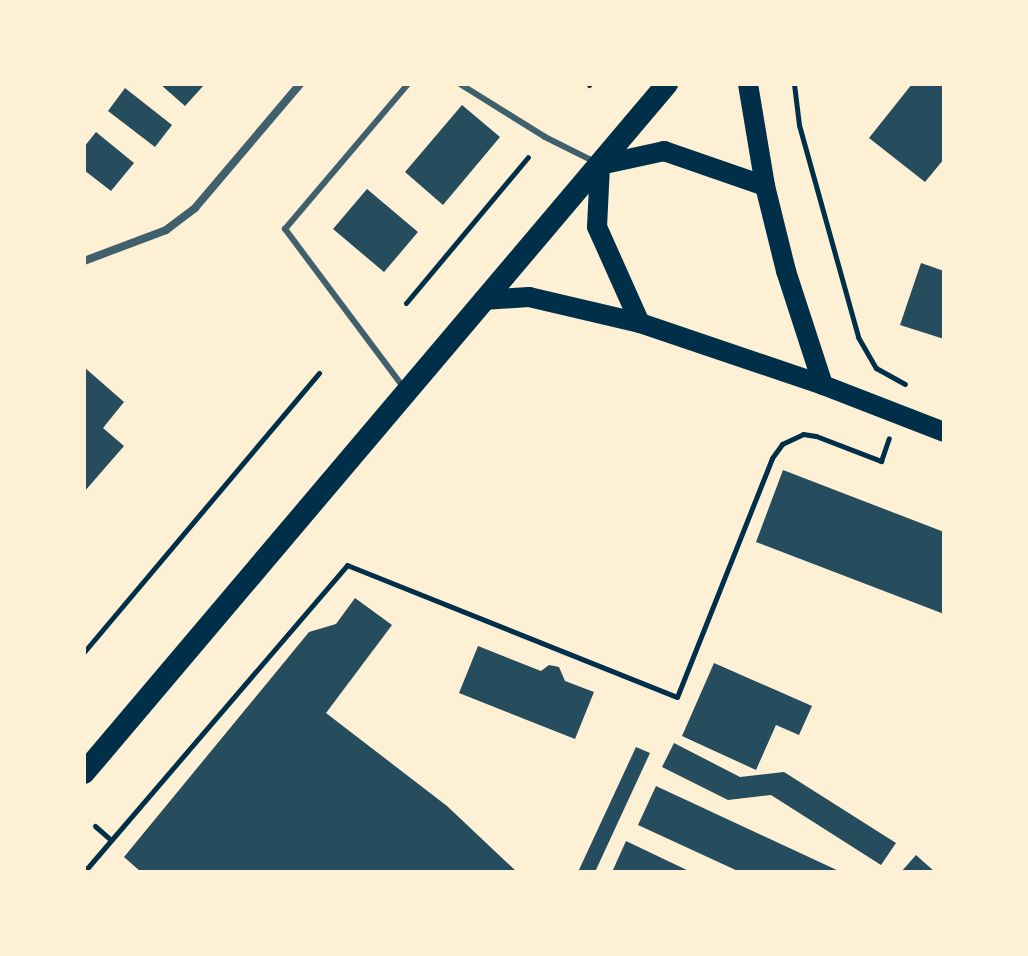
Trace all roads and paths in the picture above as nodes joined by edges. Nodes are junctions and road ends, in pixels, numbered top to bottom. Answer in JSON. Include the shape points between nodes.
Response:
{"nodes":[{"id":1,"x":300,"y":84,"type":"edge"},
{"id":2,"x":408,"y":84,"type":"edge"},
{"id":3,"x":460,"y":84,"type":"edge"},
{"id":4,"x":667,"y":84,"type":"edge"},
{"id":5,"x":748,"y":84,"type":"edge"},
{"id":6,"x":794,"y":84,"type":"edge"},
{"id":7,"x":528,"y":157,"type":"dead end"},
{"id":8,"x":600,"y":165,"type":"junction"},
{"id":9,"x":765,"y":186,"type":"junction"},
{"id":10,"x":84,"y":261,"type":"edge"},
{"id":11,"x":483,"y":300,"type":"junction"},
{"id":12,"x":406,"y":303,"type":"dead end"},
{"id":13,"x":640,"y":323,"type":"junction"},
{"id":14,"x":319,"y":373,"type":"dead end"},
{"id":15,"x":823,"y":385,"type":"junction"},
{"id":16,"x":405,"y":390,"type":"junction"},
{"id":17,"x":905,"y":394,"type":"dead end"},
{"id":18,"x":944,"y":432,"type":"edge"},
{"id":19,"x":891,"y":433,"type":"dead end"},
{"id":20,"x":84,"y":652,"type":"edge"},
{"id":21,"x":84,"y":773,"type":"edge"},
{"id":22,"x":95,"y":826,"type":"dead end"},
{"id":23,"x":111,"y":840,"type":"junction"},
{"id":24,"x":84,"y":872,"type":"edge"}],
"edges":[{"from":1,"to":10,"type":"street","via":[[195,208],[166,230]]},
{"from":2,"to":16,"type":"lane","via":[[285,229]]},
{"from":3,"to":8,"type":"lane"},
{"from":4,"to":8,"type":"highway"},
{"from":5,"to":9,"type":"main road"},
{"from":6,"to":17,"type":"path","via":[[799,125],[858,337],[876,368],[908,386]]},
{"from":7,"to":12,"type":"path"},
{"from":8,"to":9,"type":"main road","via":[[664,151]]},
{"from":8,"to":11,"type":"highway"},
{"from":8,"to":13,"type":"main road","via":[[597,227]]},
{"from":9,"to":15,"type":"main road"},
{"from":11,"to":13,"type":"main road","via":[[529,297]]},
{"from":11,"to":16,"type":"highway"},
{"from":13,"to":15,"type":"main road"},
{"from":14,"to":20,"type":"path"},
{"from":15,"to":18,"type":"main road"},
{"from":16,"to":21,"type":"highway"},
{"from":19,"to":23,"type":"path","via":[[881,461],[816,436],[803,434],[782,444],[677,697],[347,565]]},
{"from":22,"to":23,"type":"path"},
{"from":23,"to":24,"type":"path"}]}
